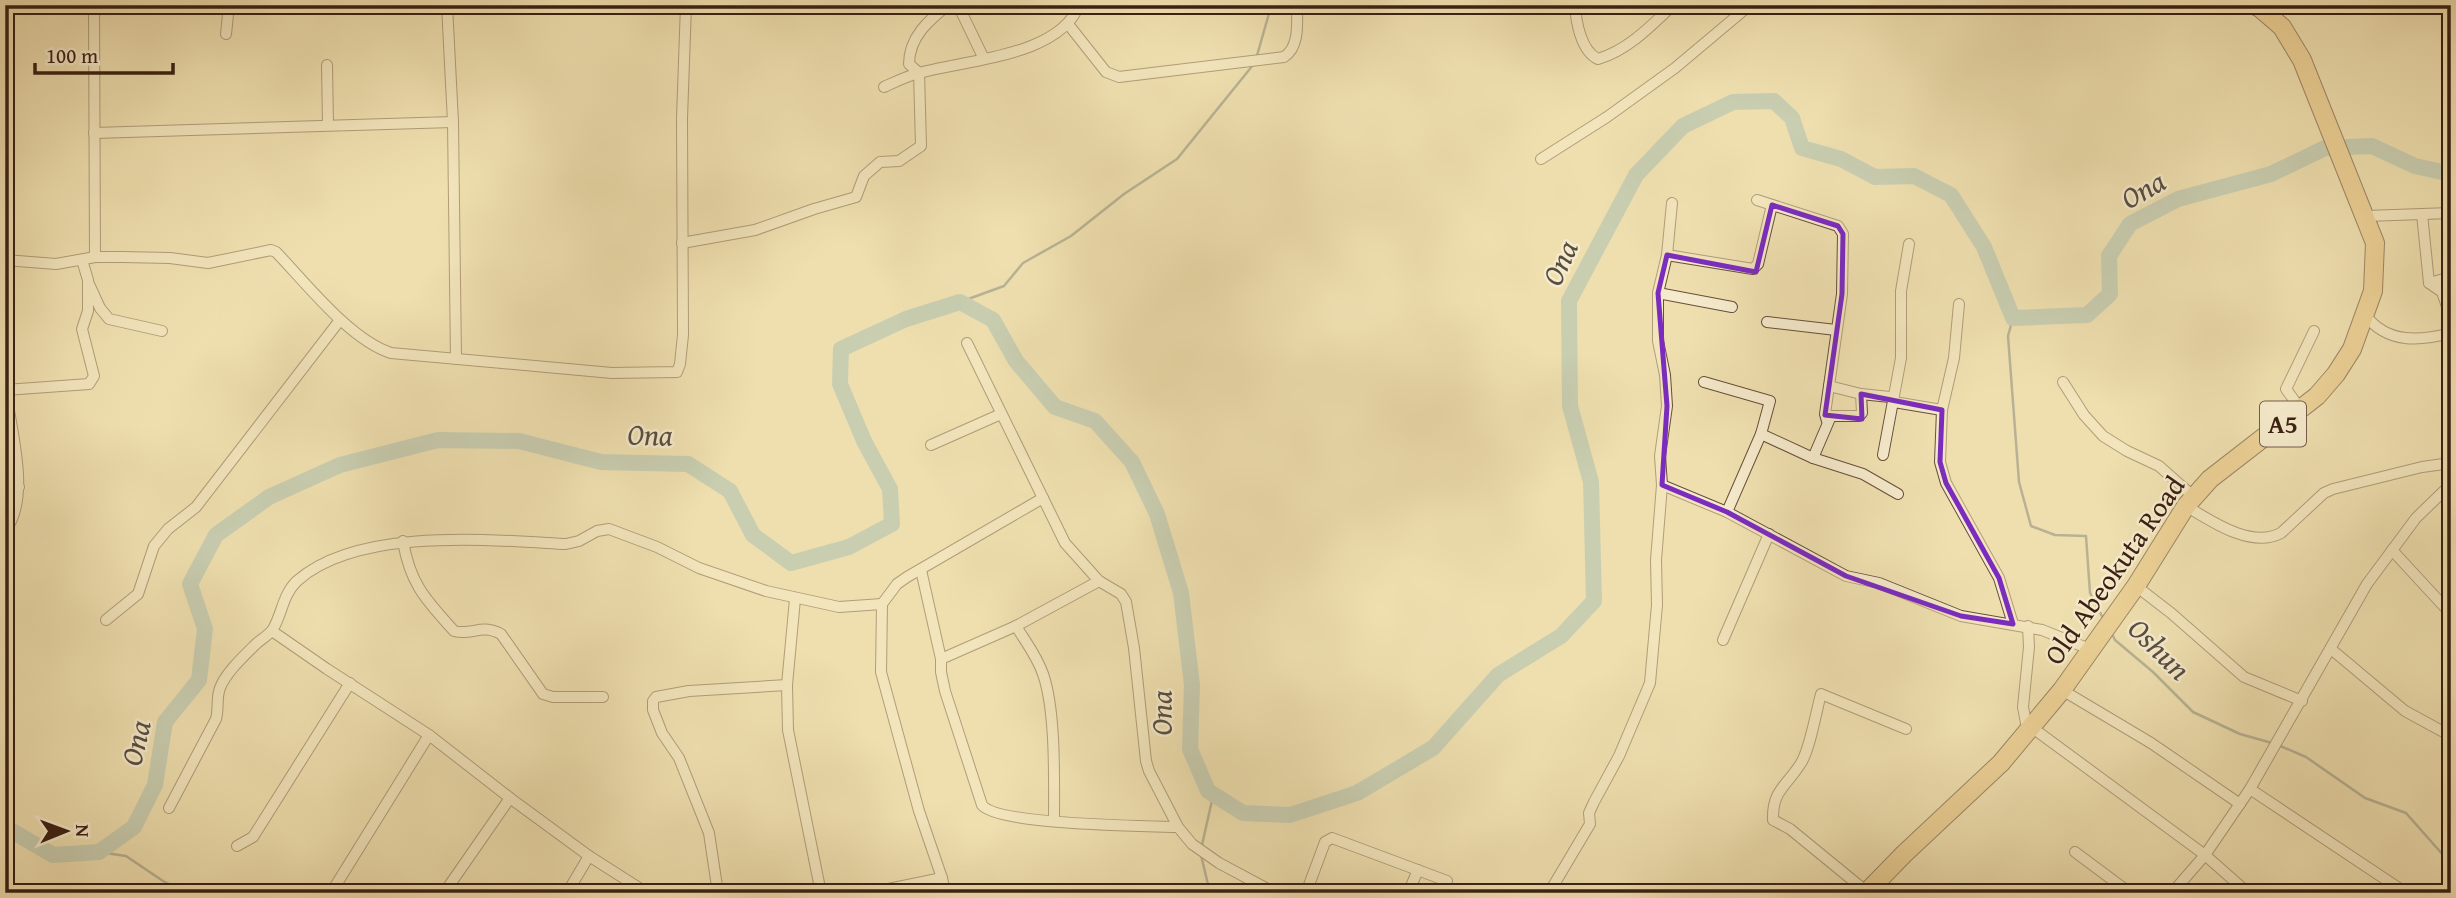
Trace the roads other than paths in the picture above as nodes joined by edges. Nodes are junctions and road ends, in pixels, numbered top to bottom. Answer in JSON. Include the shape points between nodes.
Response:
{"nodes":[{"id":1,"x":94,"y":5,"type":"edge"},
{"id":2,"x":229,"y":5,"type":"edge"},
{"id":3,"x":447,"y":5,"type":"edge"},
{"id":4,"x":686,"y":5,"type":"edge"},
{"id":5,"x":948,"y":5,"type":"edge"},
{"id":6,"x":958,"y":5,"type":"edge"},
{"id":7,"x":1079,"y":5,"type":"edge"},
{"id":8,"x":1297,"y":5,"type":"edge"},
{"id":9,"x":1575,"y":5,"type":"edge"},
{"id":10,"x":1673,"y":5,"type":"edge"},
{"id":11,"x":1750,"y":5,"type":"edge"},
{"id":12,"x":2254,"y":5,"type":"edge"},
{"id":13,"x":1069,"y":24,"type":"junction"},
{"id":14,"x":226,"y":34,"type":"dead end"},
{"id":15,"x":984,"y":60,"type":"junction"},
{"id":16,"x":327,"y":65,"type":"dead end"},
{"id":17,"x":919,"y":73,"type":"junction"},
{"id":18,"x":884,"y":86,"type":"dead end"},
{"id":19,"x":453,"y":122,"type":"junction"},
{"id":20,"x":328,"y":125,"type":"junction"},
{"id":21,"x":94,"y":133,"type":"junction"},
{"id":22,"x":1541,"y":159,"type":"dead end"},
{"id":23,"x":1757,"y":200,"type":"dead end"},
{"id":24,"x":1672,"y":203,"type":"dead end"},
{"id":25,"x":1772,"y":205,"type":"junction"},
{"id":26,"x":2362,"y":208,"type":"junction"},
{"id":27,"x":2451,"y":213,"type":"edge"},
{"id":28,"x":2421,"y":214,"type":"junction"},
{"id":29,"x":682,"y":243,"type":"junction"},
{"id":30,"x":1909,"y":244,"type":"dead end"},
{"id":31,"x":1667,"y":255,"type":"junction"},
{"id":32,"x":95,"y":257,"type":"junction"},
{"id":33,"x":5,"y":260,"type":"edge"},
{"id":34,"x":82,"y":260,"type":"junction"},
{"id":35,"x":2451,"y":277,"type":"edge"},
{"id":36,"x":88,"y":280,"type":"junction"},
{"id":37,"x":2429,"y":283,"type":"junction"},
{"id":38,"x":1658,"y":293,"type":"junction"},
{"id":39,"x":1959,"y":304,"type":"dead end"},
{"id":40,"x":1732,"y":307,"type":"dead end"},
{"id":41,"x":2366,"y":316,"type":"junction"},
{"id":42,"x":2451,"y":318,"type":"edge"},
{"id":43,"x":340,"y":320,"type":"junction"},
{"id":44,"x":1768,"y":322,"type":"dead end"},
{"id":45,"x":1836,"y":330,"type":"junction"},
{"id":46,"x":162,"y":331,"type":"dead end"},
{"id":47,"x":2314,"y":331,"type":"dead end"},
{"id":48,"x":2451,"y":333,"type":"edge"},
{"id":49,"x":967,"y":343,"type":"dead end"},
{"id":50,"x":456,"y":359,"type":"junction"},
{"id":51,"x":1704,"y":382,"type":"dead end"},
{"id":52,"x":2063,"y":382,"type":"dead end"},
{"id":53,"x":1829,"y":386,"type":"junction"},
{"id":54,"x":5,"y":389,"type":"edge"},
{"id":55,"x":1861,"y":394,"type":"junction"},
{"id":56,"x":1895,"y":402,"type":"junction"},
{"id":57,"x":1942,"y":410,"type":"junction"},
{"id":58,"x":2301,"y":410,"type":"junction"},
{"id":59,"x":1001,"y":414,"type":"junction"},
{"id":60,"x":1827,"y":421,"type":"junction"},
{"id":61,"x":1760,"y":434,"type":"junction"},
{"id":62,"x":931,"y":445,"type":"dead end"},
{"id":63,"x":1883,"y":455,"type":"dead end"},
{"id":64,"x":1813,"y":458,"type":"junction"},
{"id":65,"x":2451,"y":463,"type":"edge"},
{"id":66,"x":2451,"y":484,"type":"edge"},
{"id":67,"x":1662,"y":485,"type":"junction"},
{"id":68,"x":5,"y":487,"type":"edge"},
{"id":69,"x":19,"y":487,"type":"junction"},
{"id":70,"x":1898,"y":494,"type":"dead end"},
{"id":71,"x":1042,"y":498,"type":"junction"},
{"id":72,"x":2190,"y":501,"type":"junction"},
{"id":73,"x":1727,"y":512,"type":"junction"},
{"id":74,"x":5,"y":531,"type":"edge"},
{"id":75,"x":1769,"y":534,"type":"junction"},
{"id":76,"x":403,"y":541,"type":"junction"},
{"id":77,"x":2392,"y":550,"type":"junction"},
{"id":78,"x":921,"y":570,"type":"junction"},
{"id":79,"x":1099,"y":581,"type":"junction"},
{"id":80,"x":2136,"y":586,"type":"junction"},
{"id":81,"x":795,"y":599,"type":"junction"},
{"id":82,"x":882,"y":604,"type":"junction"},
{"id":83,"x":2450,"y":610,"type":"edge"},
{"id":84,"x":106,"y":620,"type":"dead end"},
{"id":85,"x":2014,"y":624,"type":"junction"},
{"id":86,"x":1016,"y":626,"type":"junction"},
{"id":87,"x":2028,"y":626,"type":"junction"},
{"id":88,"x":272,"y":631,"type":"junction"},
{"id":89,"x":1723,"y":640,"type":"dead end"},
{"id":90,"x":2331,"y":649,"type":"junction"},
{"id":91,"x":2092,"y":650,"type":"junction"},
{"id":92,"x":941,"y":659,"type":"junction"},
{"id":93,"x":350,"y":683,"type":"junction"},
{"id":94,"x":787,"y":685,"type":"junction"},
{"id":95,"x":2062,"y":690,"type":"junction"},
{"id":96,"x":603,"y":697,"type":"dead end"},
{"id":97,"x":2302,"y":701,"type":"junction"},
{"id":98,"x":2030,"y":728,"type":"junction"},
{"id":99,"x":1906,"y":729,"type":"dead end"},
{"id":100,"x":429,"y":735,"type":"junction"},
{"id":101,"x":2451,"y":736,"type":"edge"},
{"id":102,"x":2250,"y":789,"type":"junction"},
{"id":103,"x":510,"y":799,"type":"junction"},
{"id":104,"x":2240,"y":804,"type":"junction"},
{"id":105,"x":169,"y":808,"type":"dead end"},
{"id":106,"x":1054,"y":821,"type":"junction"},
{"id":107,"x":1178,"y":827,"type":"junction"},
{"id":108,"x":237,"y":846,"type":"dead end"},
{"id":109,"x":2074,"y":852,"type":"dead end"},
{"id":110,"x":2205,"y":855,"type":"junction"},
{"id":111,"x":589,"y":856,"type":"junction"},
{"id":112,"x":1418,"y":870,"type":"junction"},
{"id":113,"x":943,"y":878,"type":"junction"},
{"id":114,"x":1447,"y":881,"type":"dead end"},
{"id":115,"x":2241,"y":891,"type":"edge"},
{"id":116,"x":1271,"y":892,"type":"edge"},
{"id":117,"x":1867,"y":892,"type":"edge"},
{"id":118,"x":331,"y":893,"type":"edge"},
{"id":119,"x":444,"y":893,"type":"edge"},
{"id":120,"x":567,"y":893,"type":"edge"},
{"id":121,"x":647,"y":893,"type":"edge"},
{"id":122,"x":718,"y":893,"type":"edge"},
{"id":123,"x":821,"y":893,"type":"edge"},
{"id":124,"x":869,"y":893,"type":"edge"},
{"id":125,"x":945,"y":893,"type":"edge"},
{"id":126,"x":1306,"y":893,"type":"edge"},
{"id":127,"x":1408,"y":893,"type":"edge"},
{"id":128,"x":1549,"y":893,"type":"edge"},
{"id":129,"x":2130,"y":893,"type":"edge"},
{"id":130,"x":2172,"y":893,"type":"edge"},
{"id":131,"x":2406,"y":893,"type":"edge"}],
"edges":[{"from":1,"to":21,"type":"street"},
{"from":2,"to":14,"type":"street"},
{"from":3,"to":19,"type":"street"},
{"from":4,"to":29,"type":"street"},
{"from":5,"to":17,"type":"street","via":[[926,23],[913,45],[909,64]]},
{"from":6,"to":15,"type":"street"},
{"from":7,"to":13,"type":"street"},
{"from":8,"to":13,"type":"street","via":[[1295,43],[1284,57],[1119,77],[1106,72]]},
{"from":9,"to":10,"type":"street","via":[[1583,39],[1591,56],[1598,59],[1627,45]]},
{"from":11,"to":22,"type":"street","via":[[1675,68]]},
{"from":12,"to":26,"type":"highway","name":"Old Abeokuta Road","number":"A5","via":[[2282,27],[2302,60]]},
{"from":13,"to":15,"type":"street","via":[[1043,40]]},
{"from":15,"to":17,"type":"street"},
{"from":16,"to":20,"type":"street"},
{"from":17,"to":18,"type":"street"},
{"from":17,"to":29,"type":"street","via":[[920,146],[899,161],[880,162],[863,176],[856,197],[755,230]]},
{"from":19,"to":20,"type":"street"},
{"from":19,"to":50,"type":"street"},
{"from":20,"to":21,"type":"street"},
{"from":21,"to":32,"type":"street"},
{"from":23,"to":25,"type":"street"},
{"from":24,"to":31,"type":"street"},
{"from":25,"to":31,"type":"street","via":[[1753,269]]},
{"from":25,"to":45,"type":"street","via":[[1838,226],[1843,234]]},
{"from":26,"to":28,"type":"street"},
{"from":26,"to":41,"type":"highway","name":"Old Abeokuta Road","number":"A5","via":[[2375,243],[2376,265]]},
{"from":27,"to":28,"type":"street"},
{"from":28,"to":37,"type":"street"},
{"from":29,"to":50,"type":"street","via":[[683,335],[677,372],[612,373]]},
{"from":30,"to":56,"type":"street","via":[[1901,291],[1901,358]]},
{"from":31,"to":38,"type":"street"},
{"from":32,"to":34,"type":"street"},
{"from":32,"to":43,"type":"street","via":[[208,263],[271,250]]},
{"from":33,"to":34,"type":"street","via":[[56,264]]},
{"from":34,"to":36,"type":"street"},
{"from":35,"to":37,"type":"street"},
{"from":36,"to":46,"type":"street","via":[[109,318]]},
{"from":36,"to":54,"type":"street","via":[[88,311],[82,329],[92,381]]},
{"from":37,"to":42,"type":"street","via":[[2442,292]]},
{"from":38,"to":40,"type":"street"},
{"from":38,"to":67,"type":"street","via":[[1658,341],[1667,406],[1660,456]]},
{"from":39,"to":57,"type":"street","via":[[1955,358]]},
{"from":41,"to":48,"type":"street","via":[[2375,328],[2414,341]]},
{"from":41,"to":58,"type":"highway","name":"Old Abeokuta Road","number":"A5","via":[[2336,374]]},
{"from":43,"to":50,"type":"street","via":[[391,353]]},
{"from":43,"to":84,"type":"street","via":[[196,507],[154,546],[138,594]]},
{"from":44,"to":45,"type":"street"},
{"from":45,"to":53,"type":"street"},
{"from":47,"to":58,"type":"street","via":[[2286,389]]},
{"from":49,"to":59,"type":"street"},
{"from":51,"to":61,"type":"street","via":[[1770,401]]},
{"from":52,"to":72,"type":"street","via":[[2104,436],[2159,466]]},
{"from":53,"to":55,"type":"street"},
{"from":53,"to":60,"type":"street"},
{"from":54,"to":69,"type":"street"},
{"from":55,"to":56,"type":"street"},
{"from":55,"to":60,"type":"street","via":[[1860,416],[1837,415]]},
{"from":56,"to":57,"type":"street"},
{"from":56,"to":63,"type":"street"},
{"from":57,"to":85,"type":"street","via":[[1940,463],[1946,483],[1999,578]]},
{"from":58,"to":72,"type":"highway","name":"Old Abeokuta Road","number":"A5","via":[[2233,460]]},
{"from":59,"to":62,"type":"street"},
{"from":59,"to":71,"type":"street"},
{"from":60,"to":64,"type":"street"},
{"from":61,"to":64,"type":"street"},
{"from":61,"to":73,"type":"street"},
{"from":64,"to":70,"type":"street","via":[[1863,474]]},
{"from":65,"to":72,"type":"street","via":[[2333,489],[2273,538],[2249,536],[2216,524]]},
{"from":66,"to":77,"type":"street"},
{"from":67,"to":73,"type":"street"},
{"from":67,"to":128,"type":"street","via":[[1650,682],[1589,813],[1590,824]]},
{"from":68,"to":69,"type":"street"},
{"from":69,"to":74,"type":"street","via":[[13,522]]},
{"from":71,"to":78,"type":"street"},
{"from":71,"to":79,"type":"street","via":[[1065,543]]},
{"from":72,"to":80,"type":"highway","name":"Old Abeokuta Road","number":"A5"},
{"from":73,"to":75,"type":"street"},
{"from":75,"to":85,"type":"street","via":[[1846,576],[1879,583],[1961,617]]},
{"from":75,"to":89,"type":"street"},
{"from":76,"to":81,"type":"street","via":[[566,544],[609,529],[724,578]]},
{"from":76,"to":88,"type":"street","via":[[346,554],[298,581]]},
{"from":76,"to":96,"type":"street","via":[[419,591],[454,631],[491,629],[502,634],[543,694]]},
{"from":77,"to":83,"type":"street"},
{"from":77,"to":90,"type":"street"},
{"from":78,"to":82,"type":"street","via":[[897,584]]},
{"from":78,"to":92,"type":"street"},
{"from":79,"to":86,"type":"street"},
{"from":79,"to":107,"type":"street","via":[[1126,602],[1146,761]]},
{"from":80,"to":91,"type":"highway","name":"Old Abeokuta Road","number":"A5"},
{"from":80,"to":97,"type":"street","via":[[2244,677]]},
{"from":81,"to":82,"type":"street","via":[[848,608]]},
{"from":81,"to":94,"type":"street"},
{"from":82,"to":113,"type":"street","via":[[881,672],[919,811]]},
{"from":85,"to":87,"type":"street"},
{"from":86,"to":92,"type":"street"},
{"from":86,"to":106,"type":"street","via":[[1037,660],[1047,690]]},
{"from":87,"to":91,"type":"street"},
{"from":87,"to":98,"type":"street","via":[[2023,707]]},
{"from":88,"to":93,"type":"street"},
{"from":88,"to":105,"type":"street","via":[[221,685],[216,719]]},
{"from":90,"to":97,"type":"street"},
{"from":90,"to":101,"type":"street","via":[[2404,711]]},
{"from":91,"to":95,"type":"highway","name":"Old Abeokuta Road","number":"A5"},
{"from":92,"to":106,"type":"street","via":[[945,691],[982,805],[999,815]]},
{"from":93,"to":100,"type":"street"},
{"from":93,"to":108,"type":"street","via":[[253,837]]},
{"from":94,"to":122,"type":"street","via":[[689,691],[653,701],[662,733],[679,758],[709,833]]},
{"from":94,"to":123,"type":"street","via":[[788,730]]},
{"from":95,"to":98,"type":"highway","name":"Old Abeokuta Road","number":"A5"},
{"from":95,"to":104,"type":"street"},
{"from":97,"to":102,"type":"street"},
{"from":98,"to":110,"type":"street"},
{"from":98,"to":117,"type":"highway","name":"Old Abeokuta Road","number":"A5","via":[[2001,763]]},
{"from":99,"to":117,"type":"street","via":[[1821,694],[1802,762],[1776,794],[1772,808],[1773,820]]},
{"from":100,"to":103,"type":"street"},
{"from":100,"to":118,"type":"street"},
{"from":102,"to":104,"type":"street"},
{"from":102,"to":131,"type":"street"},
{"from":103,"to":111,"type":"street"},
{"from":103,"to":119,"type":"street"},
{"from":104,"to":110,"type":"street"},
{"from":106,"to":107,"type":"street"},
{"from":107,"to":116,"type":"street","via":[[1200,852]]},
{"from":109,"to":129,"type":"street"},
{"from":110,"to":115,"type":"street"},
{"from":110,"to":130,"type":"street"},
{"from":111,"to":120,"type":"street"},
{"from":111,"to":121,"type":"street"},
{"from":112,"to":114,"type":"street"},
{"from":112,"to":126,"type":"street","via":[[1332,838],[1325,842]]},
{"from":112,"to":127,"type":"street"},
{"from":113,"to":124,"type":"street"},
{"from":113,"to":125,"type":"street"}]}
